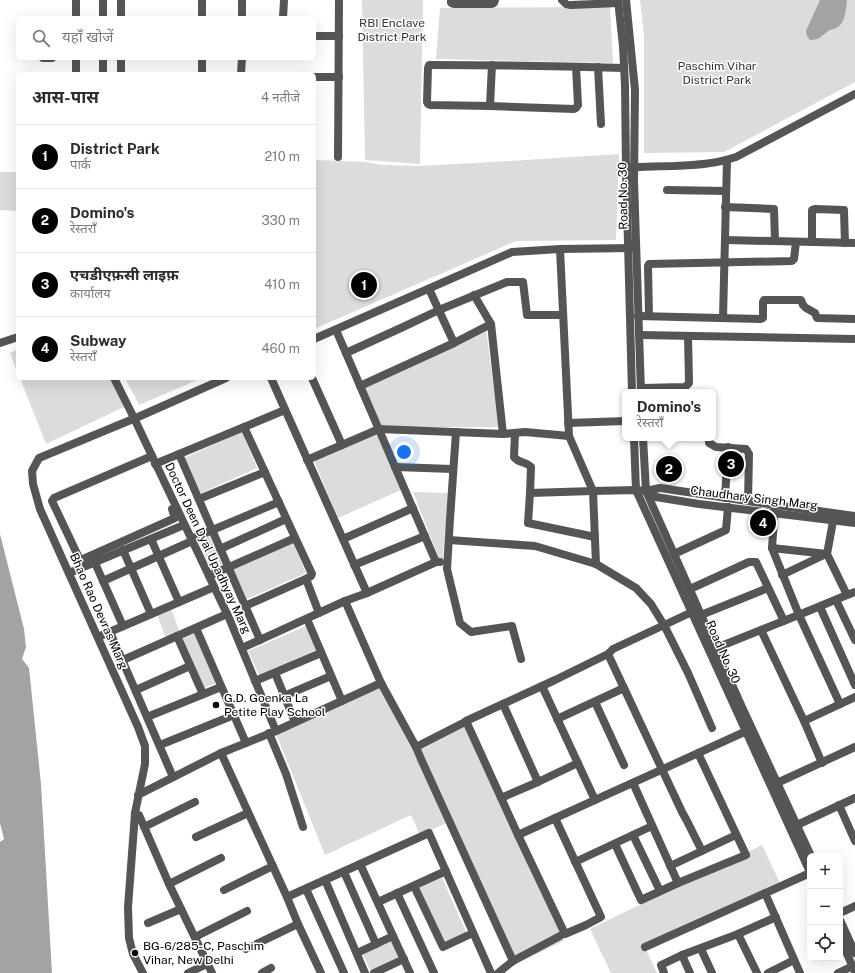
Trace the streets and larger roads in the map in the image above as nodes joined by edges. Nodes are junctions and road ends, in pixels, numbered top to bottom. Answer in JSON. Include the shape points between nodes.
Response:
{"nodes":[{"id":1,"x":76,"y":0,"type":"edge"},
{"id":2,"x":103,"y":0,"type":"edge"},
{"id":3,"x":121,"y":0,"type":"edge"},
{"id":4,"x":202,"y":0,"type":"edge"},
{"id":5,"x":242,"y":0,"type":"edge"},
{"id":6,"x":284,"y":0,"type":"edge"},
{"id":7,"x":339,"y":0,"type":"edge"},
{"id":8,"x":451,"y":0,"type":"edge"},
{"id":9,"x":495,"y":0,"type":"edge"},
{"id":10,"x":562,"y":0,"type":"edge"},
{"id":11,"x":621,"y":1,"type":"edge"},
{"id":12,"x":588,"y":2,"type":"edge"},
{"id":13,"x":76,"y":16,"type":"edge"},
{"id":14,"x":103,"y":16,"type":"edge"},
{"id":15,"x":121,"y":16,"type":"edge"},
{"id":16,"x":202,"y":16,"type":"edge"},
{"id":17,"x":242,"y":16,"type":"edge"},
{"id":18,"x":283,"y":16,"type":"edge"},
{"id":19,"x":316,"y":36,"type":"edge"},
{"id":20,"x":339,"y":36,"type":"junction"},
{"id":21,"x":76,"y":60,"type":"edge"},
{"id":22,"x":103,"y":60,"type":"edge"},
{"id":23,"x":121,"y":60,"type":"edge"},
{"id":24,"x":202,"y":60,"type":"edge"},
{"id":25,"x":242,"y":60,"type":"edge"},
{"id":26,"x":492,"y":65,"type":"junction"},
{"id":27,"x":576,"y":67,"type":"junction"},
{"id":28,"x":598,"y":67,"type":"junction"},
{"id":29,"x":624,"y":68,"type":"junction"},
{"id":30,"x":76,"y":72,"type":"edge"},
{"id":31,"x":103,"y":72,"type":"edge"},
{"id":32,"x":121,"y":72,"type":"edge"},
{"id":33,"x":202,"y":72,"type":"edge"},
{"id":34,"x":241,"y":72,"type":"edge"},
{"id":35,"x":316,"y":77,"type":"edge"},
{"id":36,"x":339,"y":77,"type":"junction"},
{"id":37,"x":855,"y":94,"type":"edge"},
{"id":38,"x":490,"y":106,"type":"junction"},
{"id":39,"x":601,"y":124,"type":"dead end"},
{"id":40,"x":338,"y":157,"type":"dead end"},
{"id":41,"x":727,"y":160,"type":"junction"},
{"id":42,"x":630,"y":167,"type":"junction"},
{"id":43,"x":667,"y":190,"type":"dead end"},
{"id":44,"x":726,"y":191,"type":"junction"},
{"id":45,"x":726,"y":207,"type":"junction"},
{"id":46,"x":725,"y":240,"type":"junction"},
{"id":47,"x":775,"y":241,"type":"junction"},
{"id":48,"x":796,"y":242,"type":"junction"},
{"id":49,"x":812,"y":242,"type":"junction"},
{"id":50,"x":845,"y":243,"type":"junction"},
{"id":51,"x":855,"y":243,"type":"edge"},
{"id":52,"x":632,"y":248,"type":"junction"},
{"id":53,"x":560,"y":249,"type":"junction"},
{"id":54,"x":724,"y":262,"type":"junction"},
{"id":55,"x":429,"y":289,"type":"junction"},
{"id":56,"x":474,"y":295,"type":"junction"},
{"id":57,"x":438,"y":310,"type":"junction"},
{"id":58,"x":563,"y":315,"type":"junction"},
{"id":59,"x":638,"y":316,"type":"junction"},
{"id":60,"x":649,"y":316,"type":"junction"},
{"id":61,"x":723,"y":318,"type":"junction"},
{"id":62,"x":855,"y":319,"type":"edge"},
{"id":63,"x":491,"y":324,"type":"junction"},
{"id":64,"x":336,"y":330,"type":"junction"},
{"id":65,"x":639,"y":335,"type":"junction"},
{"id":66,"x":688,"y":336,"type":"junction"},
{"id":67,"x":16,"y":338,"type":"edge"},
{"id":68,"x":316,"y":338,"type":"edge"},
{"id":69,"x":855,"y":339,"type":"edge"},
{"id":70,"x":0,"y":343,"type":"edge"},
{"id":71,"x":454,"y":343,"type":"junction"},
{"id":72,"x":346,"y":353,"type":"junction"},
{"id":73,"x":115,"y":380,"type":"edge"},
{"id":74,"x":221,"y":380,"type":"edge"},
{"id":75,"x":272,"y":380,"type":"edge"},
{"id":76,"x":313,"y":380,"type":"edge"},
{"id":77,"x":360,"y":386,"type":"junction"},
{"id":78,"x":632,"y":389,"type":"edge"},
{"id":79,"x":641,"y":389,"type":"edge"},
{"id":80,"x":663,"y":389,"type":"edge"},
{"id":81,"x":285,"y":410,"type":"junction"},
{"id":82,"x":134,"y":418,"type":"junction"},
{"id":83,"x":622,"y":421,"type":"edge"},
{"id":84,"x":568,"y":423,"type":"junction"},
{"id":85,"x":244,"y":427,"type":"junction"},
{"id":86,"x":379,"y":429,"type":"junction"},
{"id":87,"x":456,"y":432,"type":"junction"},
{"id":88,"x":515,"y":433,"type":"junction"},
{"id":89,"x":503,"y":434,"type":"junction"},
{"id":90,"x":569,"y":436,"type":"junction"},
{"id":91,"x":634,"y":441,"type":"edge"},
{"id":92,"x":643,"y":441,"type":"edge"},
{"id":93,"x":709,"y":441,"type":"edge"},
{"id":94,"x":342,"y":445,"type":"junction"},
{"id":95,"x":728,"y":447,"type":"junction"},
{"id":96,"x":179,"y":454,"type":"junction"},
{"id":97,"x":152,"y":459,"type":"junction"},
{"id":98,"x":307,"y":460,"type":"junction"},
{"id":99,"x":395,"y":467,"type":"junction"},
{"id":100,"x":454,"y":469,"type":"junction"},
{"id":101,"x":265,"y":472,"type":"junction"},
{"id":102,"x":636,"y":490,"type":"junction"},
{"id":103,"x":593,"y":491,"type":"junction"},
{"id":104,"x":646,"y":491,"type":"junction"},
{"id":105,"x":530,"y":493,"type":"junction"},
{"id":106,"x":726,"y":498,"type":"junction"},
{"id":107,"x":199,"y":499,"type":"junction"},
{"id":108,"x":748,"y":501,"type":"junction"},
{"id":109,"x":278,"y":502,"type":"junction"},
{"id":110,"x":728,"y":507,"type":"junction"},
{"id":111,"x":413,"y":508,"type":"junction"},
{"id":112,"x":775,"y":509,"type":"junction"},
{"id":113,"x":834,"y":516,"type":"junction"},
{"id":114,"x":855,"y":516,"type":"edge"},
{"id":115,"x":286,"y":519,"type":"junction"},
{"id":116,"x":855,"y":523,"type":"edge"},
{"id":117,"x":184,"y":525,"type":"junction"},
{"id":118,"x":212,"y":530,"type":"junction"},
{"id":119,"x":425,"y":536,"type":"junction"},
{"id":120,"x":595,"y":537,"type":"junction"},
{"id":121,"x":295,"y":538,"type":"junction"},
{"id":122,"x":151,"y":539,"type":"junction"},
{"id":123,"x":343,"y":539,"type":"junction"},
{"id":124,"x":192,"y":540,"type":"junction"},
{"id":125,"x":448,"y":540,"type":"junction"},
{"id":126,"x":772,"y":548,"type":"junction"},
{"id":127,"x":220,"y":549,"type":"junction"},
{"id":128,"x":123,"y":550,"type":"junction"},
{"id":129,"x":674,"y":554,"type":"junction"},
{"id":130,"x":827,"y":554,"type":"junction"},
{"id":131,"x":159,"y":556,"type":"junction"},
{"id":132,"x":436,"y":562,"type":"junction"},
{"id":133,"x":447,"y":562,"type":"junction"},
{"id":134,"x":95,"y":563,"type":"junction"},
{"id":135,"x":596,"y":564,"type":"junction"},
{"id":136,"x":354,"y":565,"type":"junction"},
{"id":137,"x":131,"y":568,"type":"junction"},
{"id":138,"x":228,"y":568,"type":"junction"},
{"id":139,"x":69,"y":573,"type":"junction"},
{"id":140,"x":782,"y":575,"type":"junction"},
{"id":141,"x":209,"y":576,"type":"junction"},
{"id":142,"x":306,"y":579,"type":"junction"},
{"id":143,"x":103,"y":581,"type":"junction"},
{"id":144,"x":214,"y":587,"type":"junction"},
{"id":145,"x":768,"y":588,"type":"junction"},
{"id":146,"x":690,"y":589,"type":"junction"},
{"id":147,"x":367,"y":593,"type":"junction"},
{"id":148,"x":851,"y":593,"type":"edge"},
{"id":149,"x":836,"y":600,"type":"junction"},
{"id":150,"x":345,"y":601,"type":"junction"},
{"id":151,"x":179,"y":602,"type":"junction"},
{"id":152,"x":245,"y":606,"type":"junction"},
{"id":153,"x":820,"y":607,"type":"junction"},
{"id":154,"x":692,"y":612,"type":"junction"},
{"id":155,"x":320,"y":613,"type":"junction"},
{"id":156,"x":151,"y":614,"type":"junction"},
{"id":157,"x":227,"y":614,"type":"junction"},
{"id":158,"x":701,"y":615,"type":"junction"},
{"id":159,"x":799,"y":615,"type":"junction"},
{"id":160,"x":307,"y":619,"type":"junction"},
{"id":161,"x":784,"y":621,"type":"junction"},
{"id":162,"x":123,"y":626,"type":"junction"},
{"id":163,"x":664,"y":626,"type":"junction"},
{"id":164,"x":196,"y":628,"type":"junction"},
{"id":165,"x":761,"y":630,"type":"junction"},
{"id":166,"x":110,"y":632,"type":"junction"},
{"id":167,"x":177,"y":636,"type":"junction"},
{"id":168,"x":98,"y":637,"type":"junction"},
{"id":169,"x":260,"y":640,"type":"junction"},
{"id":170,"x":855,"y":640,"type":"edge"},
{"id":171,"x":242,"y":648,"type":"junction"},
{"id":172,"x":716,"y":648,"type":"junction"},
{"id":173,"x":321,"y":653,"type":"junction"},
{"id":174,"x":608,"y":654,"type":"junction"},
{"id":175,"x":521,"y":659,"type":"dead end"},
{"id":176,"x":123,"y":660,"type":"junction"},
{"id":177,"x":190,"y":666,"type":"junction"},
{"id":178,"x":275,"y":673,"type":"junction"},
{"id":179,"x":331,"y":676,"type":"junction"},
{"id":180,"x":255,"y":681,"type":"junction"},
{"id":181,"x":381,"y":683,"type":"junction"},
{"id":182,"x":855,"y":685,"type":"edge"},
{"id":183,"x":542,"y":686,"type":"junction"},
{"id":184,"x":221,"y":687,"type":"junction"},
{"id":185,"x":624,"y":688,"type":"junction"},
{"id":186,"x":136,"y":690,"type":"junction"},
{"id":187,"x":203,"y":694,"type":"junction"},
{"id":188,"x":284,"y":696,"type":"junction"},
{"id":189,"x":855,"y":697,"type":"edge"},
{"id":190,"x":342,"y":701,"type":"junction"},
{"id":191,"x":595,"y":702,"type":"junction"},
{"id":192,"x":503,"y":704,"type":"junction"},
{"id":193,"x":840,"y":704,"type":"junction"},
{"id":194,"x":234,"y":715,"type":"junction"},
{"id":195,"x":147,"y":717,"type":"junction"},
{"id":196,"x":557,"y":719,"type":"junction"},
{"id":197,"x":804,"y":721,"type":"junction"},
{"id":198,"x":295,"y":722,"type":"junction"},
{"id":199,"x":463,"y":723,"type":"dead end"},
{"id":200,"x":712,"y":728,"type":"dead end"},
{"id":201,"x":749,"y":730,"type":"junction"},
{"id":202,"x":272,"y":732,"type":"junction"},
{"id":203,"x":246,"y":743,"type":"junction"},
{"id":204,"x":160,"y":745,"type":"junction"},
{"id":205,"x":416,"y":747,"type":"junction"},
{"id":206,"x":855,"y":748,"type":"edge"},
{"id":207,"x":221,"y":753,"type":"junction"},
{"id":208,"x":698,"y":753,"type":"junction"},
{"id":209,"x":578,"y":763,"type":"junction"},
{"id":210,"x":822,"y":763,"type":"junction"},
{"id":211,"x":624,"y":765,"type":"dead end"},
{"id":212,"x":662,"y":770,"type":"junction"},
{"id":213,"x":173,"y":777,"type":"junction"},
{"id":214,"x":538,"y":782,"type":"junction"},
{"id":215,"x":633,"y":783,"type":"junction"},
{"id":216,"x":777,"y":783,"type":"junction"},
{"id":217,"x":138,"y":795,"type":"junction"},
{"id":218,"x":501,"y":798,"type":"junction"},
{"id":219,"x":855,"y":798,"type":"edge"},
{"id":220,"x":595,"y":800,"type":"junction"},
{"id":221,"x":195,"y":802,"type":"dead end"},
{"id":222,"x":839,"y":805,"type":"junction"},
{"id":223,"x":135,"y":813,"type":"junction"},
{"id":224,"x":248,"y":814,"type":"junction"},
{"id":225,"x":555,"y":818,"type":"junction"},
{"id":226,"x":796,"y":825,"type":"junction"},
{"id":227,"x":652,"y":826,"type":"junction"},
{"id":228,"x":144,"y":827,"type":"junction"},
{"id":229,"x":303,"y":827,"type":"dead end"},
{"id":230,"x":736,"y":834,"type":"junction"},
{"id":231,"x":518,"y":835,"type":"junction"},
{"id":232,"x":633,"y":835,"type":"junction"},
{"id":233,"x":196,"y":837,"type":"dead end"},
{"id":234,"x":855,"y":841,"type":"edge"},
{"id":235,"x":615,"y":844,"type":"junction"},
{"id":236,"x":702,"y":851,"type":"junction"},
{"id":237,"x":810,"y":853,"type":"edge"},
{"id":238,"x":221,"y":858,"type":"dead end"},
{"id":239,"x":575,"y":862,"type":"junction"},
{"id":240,"x":360,"y":864,"type":"junction"},
{"id":241,"x":807,"y":865,"type":"edge"},
{"id":242,"x":273,"y":866,"type":"junction"},
{"id":243,"x":670,"y":866,"type":"junction"},
{"id":244,"x":446,"y":871,"type":"junction"},
{"id":245,"x":344,"y":872,"type":"junction"},
{"id":246,"x":807,"y":873,"type":"edge"},
{"id":247,"x":325,"y":880,"type":"junction"},
{"id":248,"x":678,"y":883,"type":"junction"},
{"id":249,"x":169,"y":884,"type":"junction"},
{"id":250,"x":414,"y":886,"type":"junction"},
{"id":251,"x":306,"y":889,"type":"junction"},
{"id":252,"x":224,"y":890,"type":"dead end"},
{"id":253,"x":660,"y":891,"type":"junction"},
{"id":254,"x":397,"y":894,"type":"junction"},
{"id":255,"x":765,"y":894,"type":"junction"},
{"id":256,"x":287,"y":897,"type":"junction"},
{"id":257,"x":378,"y":902,"type":"junction"},
{"id":258,"x":855,"y":906,"type":"edge"},
{"id":259,"x":181,"y":909,"type":"junction"},
{"id":260,"x":247,"y":911,"type":"dead end"},
{"id":261,"x":843,"y":912,"type":"edge"},
{"id":262,"x":776,"y":917,"type":"junction"},
{"id":263,"x":148,"y":923,"type":"dead end"},
{"id":264,"x":298,"y":924,"type":"junction"},
{"id":265,"x":842,"y":925,"type":"edge"},
{"id":266,"x":473,"y":934,"type":"junction"},
{"id":267,"x":738,"y":934,"type":"junction"},
{"id":268,"x":394,"y":936,"type":"junction"},
{"id":269,"x":560,"y":936,"type":"dead end"},
{"id":270,"x":195,"y":937,"type":"junction"},
{"id":271,"x":376,"y":944,"type":"junction"},
{"id":272,"x":843,"y":945,"type":"edge"},
{"id":273,"x":645,"y":947,"type":"dead end"},
{"id":274,"x":246,"y":949,"type":"dead end"},
{"id":275,"x":701,"y":949,"type":"junction"},
{"id":276,"x":357,"y":953,"type":"junction"},
{"id":277,"x":855,"y":953,"type":"edge"},
{"id":278,"x":682,"y":955,"type":"junction"},
{"id":279,"x":404,"y":959,"type":"junction"},
{"id":280,"x":794,"y":960,"type":"junction"},
{"id":281,"x":512,"y":961,"type":"junction"},
{"id":282,"x":208,"y":964,"type":"junction"},
{"id":283,"x":271,"y":968,"type":"dead end"},
{"id":284,"x":854,"y":969,"type":"edge"},
{"id":285,"x":143,"y":973,"type":"edge"},
{"id":286,"x":188,"y":973,"type":"edge"},
{"id":287,"x":212,"y":973,"type":"edge"},
{"id":288,"x":262,"y":973,"type":"edge"},
{"id":289,"x":321,"y":973,"type":"edge"},
{"id":290,"x":344,"y":973,"type":"edge"},
{"id":291,"x":365,"y":973,"type":"edge"},
{"id":292,"x":374,"y":973,"type":"edge"},
{"id":293,"x":410,"y":973,"type":"edge"},
{"id":294,"x":434,"y":973,"type":"edge"},
{"id":295,"x":491,"y":973,"type":"edge"},
{"id":296,"x":498,"y":973,"type":"edge"},
{"id":297,"x":664,"y":973,"type":"edge"},
{"id":298,"x":690,"y":973,"type":"edge"},
{"id":299,"x":712,"y":973,"type":"edge"},
{"id":300,"x":757,"y":973,"type":"edge"},
{"id":301,"x":768,"y":973,"type":"edge"},
{"id":302,"x":800,"y":973,"type":"edge"},
{"id":303,"x":838,"y":973,"type":"edge"}],
"edges":[{"from":1,"to":13,"type":"street"},
{"from":2,"to":14,"type":"street"},
{"from":3,"to":15,"type":"street"},
{"from":4,"to":16,"type":"street"},
{"from":5,"to":17,"type":"street"},
{"from":6,"to":18,"type":"street"},
{"from":7,"to":20,"type":"street"},
{"from":8,"to":9,"type":"street","via":[[454,4],[492,4]]},
{"from":10,"to":12,"type":"street","via":[[571,5]]},
{"from":11,"to":12,"type":"street"},
{"from":11,"to":29,"type":"street","name":"Road No. 30"},
{"from":11,"to":42,"type":"street","name":"Road No. 30","via":[[635,90]]},
{"from":19,"to":20,"type":"street"},
{"from":20,"to":36,"type":"street"},
{"from":21,"to":30,"type":"street"},
{"from":22,"to":31,"type":"street"},
{"from":23,"to":32,"type":"street"},
{"from":24,"to":33,"type":"street"},
{"from":25,"to":34,"type":"street"},
{"from":26,"to":27,"type":"street"},
{"from":26,"to":38,"type":"street"},
{"from":26,"to":38,"type":"street","via":[[432,65],[428,68],[428,104]]},
{"from":27,"to":28,"type":"street"},
{"from":27,"to":38,"type":"street","via":[[578,106],[574,109]]},
{"from":28,"to":29,"type":"street"},
{"from":28,"to":39,"type":"street"},
{"from":29,"to":42,"type":"street","name":"Road No. 30"},
{"from":35,"to":36,"type":"street"},
{"from":36,"to":40,"type":"street"},
{"from":37,"to":41,"type":"street"},
{"from":41,"to":42,"type":"street","via":[[700,165]]},
{"from":41,"to":44,"type":"street"},
{"from":42,"to":52,"type":"street","name":"Road No. 30"},
{"from":43,"to":44,"type":"street"},
{"from":44,"to":45,"type":"street"},
{"from":45,"to":46,"type":"street"},
{"from":45,"to":47,"type":"street","via":[[774,209]]},
{"from":46,"to":47,"type":"street"},
{"from":46,"to":54,"type":"street"},
{"from":47,"to":48,"type":"street"},
{"from":48,"to":49,"type":"street"},
{"from":48,"to":54,"type":"street","via":[[794,260]]},
{"from":49,"to":50,"type":"street"},
{"from":49,"to":50,"type":"street","via":[[812,210],[815,209],[844,210]]},
{"from":50,"to":51,"type":"street"},
{"from":52,"to":53,"type":"street"},
{"from":52,"to":59,"type":"street","name":"Road No. 30"},
{"from":52,"to":78,"type":"street","name":"Road No. 30"},
{"from":53,"to":55,"type":"street","via":[[512,252]]},
{"from":53,"to":58,"type":"street"},
{"from":54,"to":60,"type":"street","via":[[649,264]]},
{"from":54,"to":61,"type":"street"},
{"from":55,"to":57,"type":"street"},
{"from":55,"to":64,"type":"street"},
{"from":56,"to":57,"type":"street"},
{"from":56,"to":58,"type":"street","via":[[506,282],[523,282],[527,316]]},
{"from":56,"to":63,"type":"street"},
{"from":57,"to":71,"type":"street"},
{"from":57,"to":72,"type":"street"},
{"from":58,"to":84,"type":"street"},
{"from":59,"to":60,"type":"street"},
{"from":59,"to":65,"type":"street","name":"Road No. 30"},
{"from":60,"to":61,"type":"street"},
{"from":61,"to":62,"type":"street","via":[[762,319],[763,300],[801,300],[818,318]]},
{"from":63,"to":71,"type":"street"},
{"from":63,"to":89,"type":"street"},
{"from":64,"to":68,"type":"street"},
{"from":64,"to":72,"type":"street"},
{"from":65,"to":66,"type":"street"},
{"from":65,"to":79,"type":"street","name":"Road No. 30"},
{"from":66,"to":69,"type":"street"},
{"from":66,"to":80,"type":"street","via":[[689,383],[685,388]]},
{"from":67,"to":70,"type":"street"},
{"from":71,"to":77,"type":"street"},
{"from":72,"to":77,"type":"street"},
{"from":73,"to":82,"type":"street","name":"Doctor Deen Dyal Upadhyay Marg"},
{"from":74,"to":82,"type":"street","name":"Bhao Rao Devras Marg"},
{"from":75,"to":81,"type":"street"},
{"from":76,"to":94,"type":"street"},
{"from":77,"to":86,"type":"street"},
{"from":81,"to":85,"type":"street"},
{"from":81,"to":98,"type":"street"},
{"from":82,"to":97,"type":"street","name":"Doctor Deen Dyal Upadhyay Marg"},
{"from":82,"to":139,"type":"street","name":"Bhao Rao Devras Marg","via":[[39,458],[32,471],[40,509]]},
{"from":83,"to":84,"type":"street"},
{"from":84,"to":90,"type":"street"},
{"from":85,"to":96,"type":"street"},
{"from":85,"to":101,"type":"street"},
{"from":86,"to":87,"type":"street"},
{"from":86,"to":94,"type":"street"},
{"from":86,"to":99,"type":"street"},
{"from":87,"to":89,"type":"street"},
{"from":87,"to":100,"type":"street"},
{"from":88,"to":89,"type":"street"},
{"from":88,"to":90,"type":"street"},
{"from":88,"to":105,"type":"street","via":[[514,457],[531,467]]},
{"from":90,"to":103,"type":"street"},
{"from":91,"to":102,"type":"street","name":"Road No. 30"},
{"from":92,"to":104,"type":"street","name":"Road No. 30"},
{"from":93,"to":95,"type":"street","via":[[716,447]]},
{"from":94,"to":98,"type":"street"},
{"from":95,"to":106,"type":"street"},
{"from":95,"to":108,"type":"street","via":[[746,449],[749,454]]},
{"from":96,"to":97,"type":"street"},
{"from":96,"to":107,"type":"street"},
{"from":97,"to":97,"type":"street","via":[[54,498],[52,501],[80,560],[175,518]]},
{"from":97,"to":117,"type":"street","name":"Doctor Deen Dyal Upadhyay Marg"},
{"from":98,"to":123,"type":"street"},
{"from":99,"to":100,"type":"street"},
{"from":99,"to":111,"type":"street"},
{"from":100,"to":125,"type":"street"},
{"from":101,"to":107,"type":"street"},
{"from":101,"to":109,"type":"street"},
{"from":102,"to":103,"type":"street"},
{"from":102,"to":104,"type":"street"},
{"from":102,"to":154,"type":"street","name":"Road No. 30"},
{"from":103,"to":105,"type":"street"},
{"from":103,"to":120,"type":"street"},
{"from":104,"to":106,"type":"street","name":"Chaudhary Singh Marg","via":[[660,488]]},
{"from":104,"to":110,"type":"street","name":"Chaudhary Singh Marg","via":[[656,497]]},
{"from":104,"to":129,"type":"street","name":"Road No. 30"},
{"from":105,"to":120,"type":"street","via":[[528,523]]},
{"from":106,"to":108,"type":"street","name":"Chaudhary Singh Marg"},
{"from":107,"to":118,"type":"street"},
{"from":108,"to":112,"type":"street","name":"Chaudhary Singh Marg"},
{"from":109,"to":115,"type":"street"},
{"from":109,"to":118,"type":"street"},
{"from":110,"to":112,"type":"street","name":"Chaudhary Singh Marg"},
{"from":110,"to":129,"type":"street","via":[[726,530]]},
{"from":111,"to":119,"type":"street"},
{"from":111,"to":123,"type":"street"},
{"from":112,"to":113,"type":"street","name":"Chaudhary Singh Marg"},
{"from":112,"to":126,"type":"street"},
{"from":113,"to":114,"type":"street","name":"Chaudhary Singh Marg"},
{"from":113,"to":116,"type":"street","name":"Chaudhary Singh Marg"},
{"from":113,"to":130,"type":"street"},
{"from":115,"to":121,"type":"street"},
{"from":115,"to":127,"type":"street"},
{"from":117,"to":122,"type":"street"},
{"from":117,"to":124,"type":"street","name":"Doctor Deen Dyal Upadhyay Marg"},
{"from":118,"to":124,"type":"street"},
{"from":118,"to":127,"type":"street"},
{"from":119,"to":132,"type":"street"},
{"from":119,"to":136,"type":"street"},
{"from":120,"to":135,"type":"street"},
{"from":121,"to":138,"type":"street"},
{"from":121,"to":142,"type":"street","via":[[311,573]]},
{"from":122,"to":128,"type":"street"},
{"from":122,"to":131,"type":"street"},
{"from":123,"to":136,"type":"street"},
{"from":124,"to":131,"type":"street"},
{"from":124,"to":141,"type":"street","name":"Doctor Deen Dyal Upadhyay Marg"},
{"from":125,"to":133,"type":"street"},
{"from":125,"to":135,"type":"street","via":[[534,546]]},
{"from":126,"to":130,"type":"street"},
{"from":126,"to":140,"type":"street"},
{"from":127,"to":138,"type":"street"},
{"from":128,"to":134,"type":"street"},
{"from":128,"to":137,"type":"street"},
{"from":129,"to":146,"type":"street","name":"Road No. 30"},
{"from":130,"to":140,"type":"street"},
{"from":130,"to":148,"type":"street"},
{"from":131,"to":137,"type":"street"},
{"from":131,"to":151,"type":"street"},
{"from":132,"to":133,"type":"street"},
{"from":132,"to":147,"type":"street"},
{"from":133,"to":175,"type":"street","via":[[460,623],[472,632],[512,626]]},
{"from":134,"to":139,"type":"street"},
{"from":134,"to":143,"type":"street"},
{"from":135,"to":163,"type":"street","via":[[636,588],[651,604]]},
{"from":136,"to":147,"type":"street"},
{"from":137,"to":143,"type":"street"},
{"from":137,"to":156,"type":"street"},
{"from":138,"to":141,"type":"street"},
{"from":138,"to":152,"type":"street"},
{"from":139,"to":168,"type":"street","name":"Bhao Rao Devras Marg"},
{"from":140,"to":159,"type":"street"},
{"from":141,"to":144,"type":"street","name":"Doctor Deen Dyal Upadhyay Marg"},
{"from":142,"to":152,"type":"street"},
{"from":142,"to":155,"type":"street"},
{"from":143,"to":162,"type":"street"},
{"from":144,"to":151,"type":"street"},
{"from":144,"to":157,"type":"street","name":"Doctor Deen Dyal Upadhyay Marg"},
{"from":145,"to":146,"type":"street","via":[[756,562],[749,562]]},
{"from":145,"to":158,"type":"street"},
{"from":145,"to":161,"type":"street"},
{"from":146,"to":158,"type":"street","name":"Road No. 30"},
{"from":147,"to":150,"type":"street"},
{"from":148,"to":149,"type":"street"},
{"from":149,"to":153,"type":"street"},
{"from":149,"to":170,"type":"street"},
{"from":150,"to":155,"type":"street"},
{"from":150,"to":181,"type":"street"},
{"from":151,"to":156,"type":"street"},
{"from":152,"to":169,"type":"street"},
{"from":153,"to":159,"type":"street"},
{"from":153,"to":182,"type":"street"},
{"from":154,"to":163,"type":"street"},
{"from":154,"to":201,"type":"street","name":"Road No. 30"},
{"from":155,"to":160,"type":"street"},
{"from":156,"to":162,"type":"street"},
{"from":157,"to":164,"type":"street"},
{"from":157,"to":171,"type":"street","name":"Doctor Deen Dyal Upadhyay Marg"},
{"from":158,"to":172,"type":"street","name":"Road No. 30"},
{"from":159,"to":161,"type":"street"},
{"from":159,"to":193,"type":"street"},
{"from":160,"to":169,"type":"street"},
{"from":160,"to":173,"type":"street"},
{"from":161,"to":165,"type":"street"},
{"from":162,"to":166,"type":"street"},
{"from":163,"to":174,"type":"street","via":[[613,649]]},
{"from":163,"to":200,"type":"street"},
{"from":164,"to":167,"type":"street"},
{"from":164,"to":184,"type":"street"},
{"from":165,"to":172,"type":"street"},
{"from":165,"to":197,"type":"street"},
{"from":166,"to":168,"type":"street"},
{"from":166,"to":176,"type":"street"},
{"from":167,"to":176,"type":"street"},
{"from":167,"to":177,"type":"street"},
{"from":168,"to":217,"type":"street","name":"Bhao Rao Devras Marg","via":[[145,746],[145,764]]},
{"from":169,"to":171,"type":"street"},
{"from":171,"to":180,"type":"street","name":"Doctor Deen Dyal Upadhyay Marg"},
{"from":172,"to":201,"type":"street","name":"Road No. 30"},
{"from":173,"to":178,"type":"street"},
{"from":173,"to":179,"type":"street"},
{"from":174,"to":183,"type":"street"},
{"from":174,"to":185,"type":"street"},
{"from":176,"to":186,"type":"street"},
{"from":177,"to":186,"type":"street"},
{"from":177,"to":187,"type":"street"},
{"from":178,"to":180,"type":"street"},
{"from":178,"to":188,"type":"street"},
{"from":179,"to":188,"type":"street"},
{"from":179,"to":190,"type":"street"},
{"from":180,"to":202,"type":"street","name":"Doctor Deen Dyal Upadhyay Marg"},
{"from":181,"to":190,"type":"street"},
{"from":181,"to":205,"type":"street"},
{"from":183,"to":192,"type":"street"},
{"from":183,"to":196,"type":"street"},
{"from":184,"to":187,"type":"street"},
{"from":184,"to":194,"type":"street"},
{"from":185,"to":191,"type":"street"},
{"from":185,"to":212,"type":"street"},
{"from":186,"to":195,"type":"street"},
{"from":187,"to":195,"type":"street"},
{"from":188,"to":198,"type":"street"},
{"from":189,"to":193,"type":"street"},
{"from":190,"to":198,"type":"street"},
{"from":191,"to":196,"type":"street"},
{"from":191,"to":211,"type":"street"},
{"from":192,"to":214,"type":"street"},
{"from":192,"to":218,"type":"street","via":[[466,721]]},
{"from":193,"to":197,"type":"street"},
{"from":194,"to":203,"type":"street"},
{"from":194,"to":204,"type":"street"},
{"from":195,"to":204,"type":"street"},
{"from":196,"to":209,"type":"street"},
{"from":197,"to":210,"type":"street"},
{"from":198,"to":202,"type":"street"},
{"from":199,"to":205,"type":"street"},
{"from":201,"to":208,"type":"street"},
{"from":201,"to":216,"type":"street","name":"Road No. 30"},
{"from":201,"to":241,"type":"street","name":"Road No. 30"},
{"from":202,"to":203,"type":"street"},
{"from":202,"to":229,"type":"street","name":"Doctor Deen Dyal Upadhyay Marg"},
{"from":203,"to":207,"type":"street"},
{"from":204,"to":213,"type":"street"},
{"from":205,"to":281,"type":"street"},
{"from":206,"to":210,"type":"street"},
{"from":207,"to":213,"type":"street"},
{"from":207,"to":224,"type":"street"},
{"from":208,"to":212,"type":"street"},
{"from":208,"to":230,"type":"street"},
{"from":209,"to":214,"type":"street"},
{"from":209,"to":220,"type":"street"},
{"from":210,"to":216,"type":"street"},
{"from":212,"to":215,"type":"street"},
{"from":212,"to":236,"type":"street"},
{"from":213,"to":217,"type":"street"},
{"from":214,"to":218,"type":"street"},
{"from":215,"to":220,"type":"street"},
{"from":215,"to":227,"type":"street"},
{"from":216,"to":226,"type":"street","name":"Road No. 30"},
{"from":217,"to":223,"type":"street","name":"Bhao Rao Devras Marg"},
{"from":218,"to":231,"type":"street"},
{"from":219,"to":222,"type":"street"},
{"from":220,"to":225,"type":"street"},
{"from":221,"to":228,"type":"street"},
{"from":222,"to":226,"type":"street"},
{"from":222,"to":234,"type":"street"},
{"from":223,"to":228,"type":"street","via":[[139,815]]},
{"from":223,"to":285,"type":"street","name":"Bhao Rao Devras Marg","via":[[128,907],[129,938],[132,954]]},
{"from":224,"to":233,"type":"street"},
{"from":224,"to":242,"type":"street"},
{"from":225,"to":231,"type":"street"},
{"from":225,"to":239,"type":"street"},
{"from":226,"to":237,"type":"street","name":"Road No. 30"},
{"from":227,"to":232,"type":"street"},
{"from":227,"to":243,"type":"street"},
{"from":228,"to":249,"type":"street"},
{"from":230,"to":236,"type":"street"},
{"from":230,"to":248,"type":"street","via":[[746,855]]},
{"from":231,"to":239,"type":"street","via":[[565,934],[601,917]]},
{"from":232,"to":235,"type":"street"},
{"from":232,"to":253,"type":"street"},
{"from":235,"to":239,"type":"street"},
{"from":235,"to":253,"type":"street","via":[[641,900]]},
{"from":236,"to":243,"type":"street"},
{"from":238,"to":249,"type":"street"},
{"from":240,"to":244,"type":"street","via":[[429,833]]},
{"from":240,"to":245,"type":"street"},
{"from":240,"to":257,"type":"street"},
{"from":242,"to":252,"type":"street"},
{"from":242,"to":256,"type":"street"},
{"from":243,"to":248,"type":"street"},
{"from":244,"to":250,"type":"street"},
{"from":244,"to":266,"type":"street"},
{"from":245,"to":247,"type":"street"},
{"from":245,"to":271,"type":"street"},
{"from":246,"to":255,"type":"street"},
{"from":247,"to":251,"type":"street"},
{"from":247,"to":276,"type":"street"},
{"from":248,"to":253,"type":"street"},
{"from":249,"to":259,"type":"street"},
{"from":250,"to":254,"type":"street"},
{"from":250,"to":266,"type":"street","via":[[443,947]]},
{"from":251,"to":256,"type":"street"},
{"from":251,"to":290,"type":"street"},
{"from":254,"to":257,"type":"street"},
{"from":254,"to":294,"type":"street"},
{"from":255,"to":262,"type":"street"},
{"from":255,"to":273,"type":"street"},
{"from":256,"to":264,"type":"street"},
{"from":257,"to":268,"type":"street"},
{"from":258,"to":261,"type":"street"},
{"from":259,"to":263,"type":"street"},
{"from":259,"to":270,"type":"street"},
{"from":260,"to":270,"type":"street"},
{"from":262,"to":267,"type":"street"},
{"from":262,"to":280,"type":"street"},
{"from":264,"to":274,"type":"street"},
{"from":264,"to":289,"type":"street"},
{"from":265,"to":277,"type":"street"},
{"from":266,"to":295,"type":"street"},
{"from":267,"to":275,"type":"street"},
{"from":267,"to":300,"type":"street"},
{"from":268,"to":271,"type":"street"},
{"from":268,"to":279,"type":"street"},
{"from":269,"to":281,"type":"street"},
{"from":270,"to":282,"type":"street"},
{"from":271,"to":276,"type":"street"},
{"from":272,"to":284,"type":"street"},
{"from":275,"to":278,"type":"street"},
{"from":275,"to":299,"type":"street"},
{"from":276,"to":291,"type":"street"},
{"from":278,"to":297,"type":"street","via":[[661,965]]},
{"from":278,"to":298,"type":"street"},
{"from":279,"to":292,"type":"street"},
{"from":279,"to":293,"type":"street"},
{"from":280,"to":301,"type":"street"},
{"from":280,"to":302,"type":"street"},
{"from":281,"to":296,"type":"street"},
{"from":282,"to":286,"type":"street"},
{"from":282,"to":287,"type":"street"},
{"from":283,"to":288,"type":"street"},
{"from":284,"to":303,"type":"street"}]}
